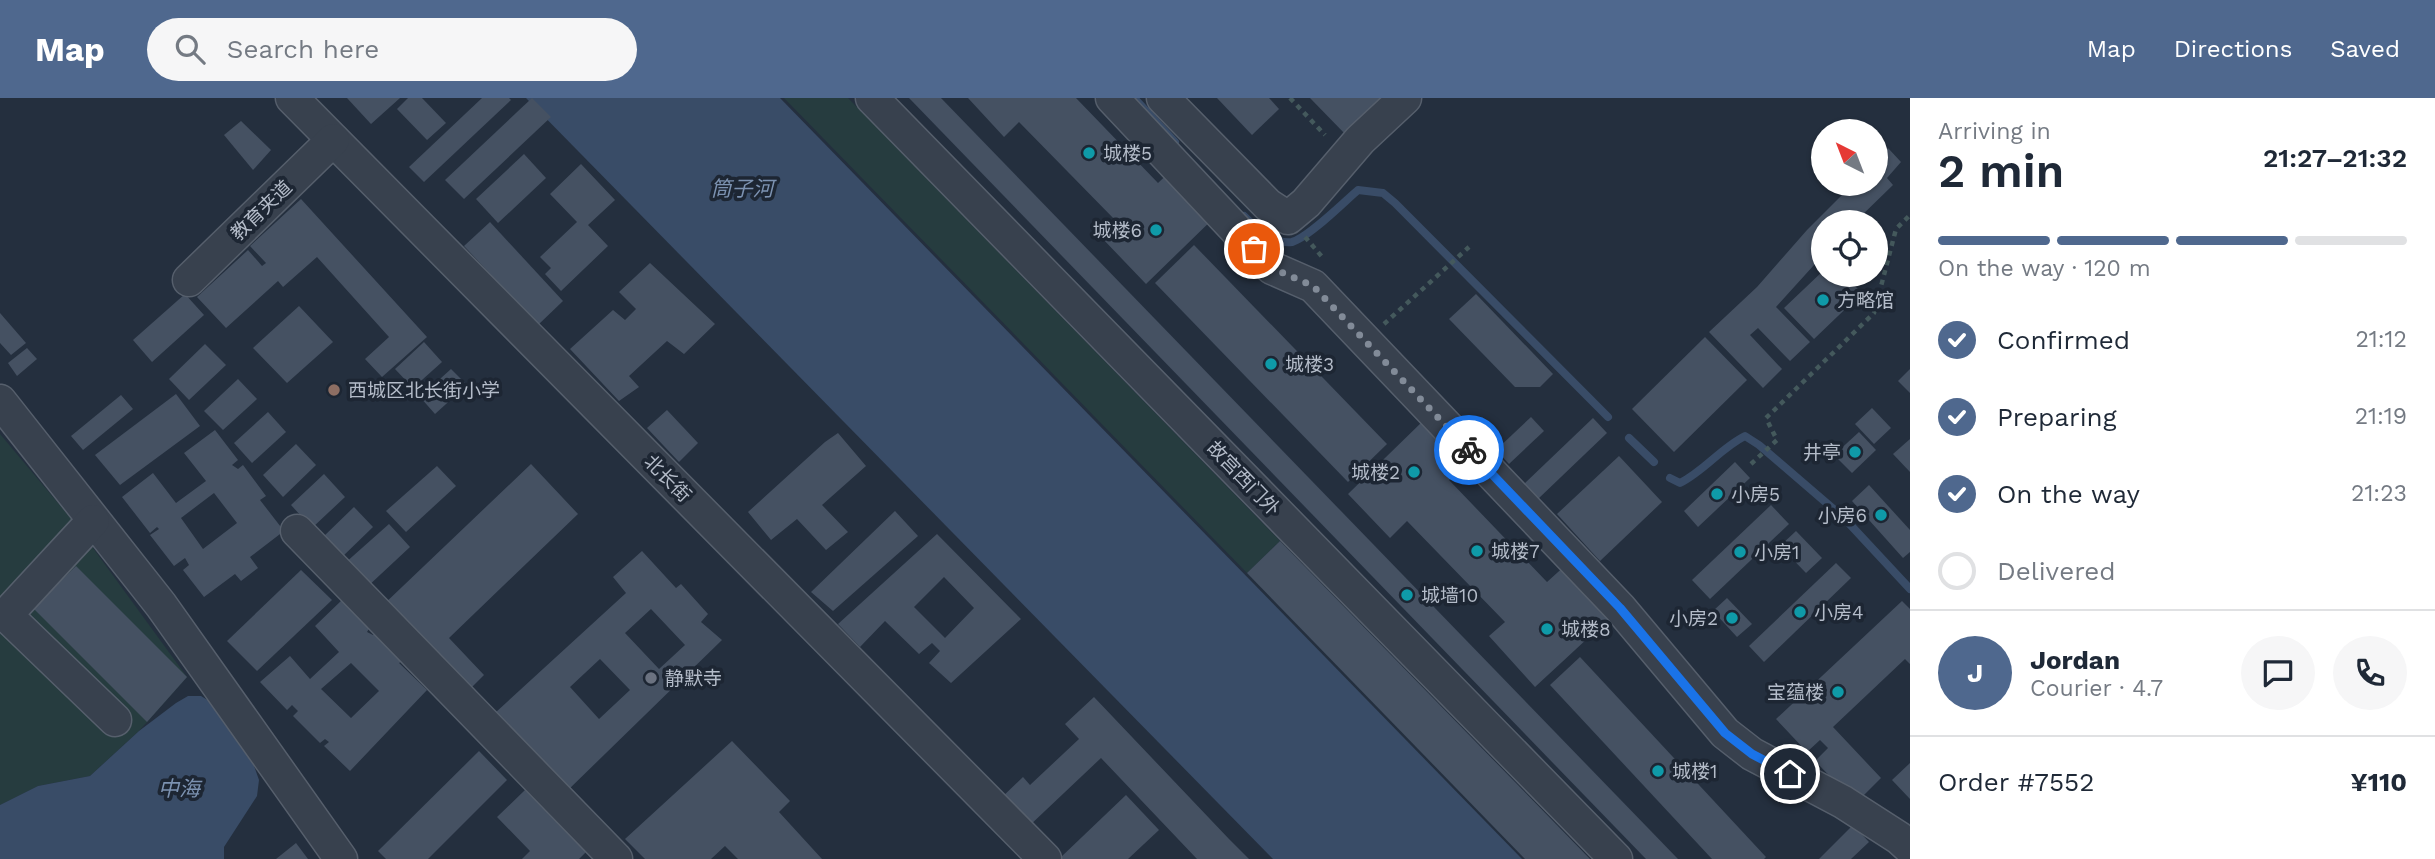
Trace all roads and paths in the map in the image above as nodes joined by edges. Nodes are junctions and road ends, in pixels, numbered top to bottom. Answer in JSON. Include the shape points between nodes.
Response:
{"nodes":[{"id":1,"x":292,"y":98,"type":"edge"},
{"id":2,"x":872,"y":98,"type":"edge"},
{"id":3,"x":1112,"y":98,"type":"edge"},
{"id":4,"x":1163,"y":98,"type":"edge"},
{"id":5,"x":1290,"y":98,"type":"edge"},
{"id":6,"x":1405,"y":98,"type":"edge"},
{"id":7,"x":1325,"y":135,"type":"dead end"},
{"id":8,"x":333,"y":140,"type":"junction"},
{"id":9,"x":1910,"y":215,"type":"edge"},
{"id":10,"x":1469,"y":247,"type":"dead end"},
{"id":11,"x":190,"y":280,"type":"dead end"},
{"id":12,"x":1366,"y":342,"type":"junction"},
{"id":13,"x":0,"y":401,"type":"edge"},
{"id":14,"x":1751,"y":464,"type":"dead end"},
{"id":15,"x":93,"y":521,"type":"junction"},
{"id":16,"x":297,"y":531,"type":"dead end"},
{"id":17,"x":115,"y":720,"type":"dead end"},
{"id":18,"x":1910,"y":848,"type":"edge"},
{"id":19,"x":341,"y":859,"type":"edge"},
{"id":20,"x":616,"y":859,"type":"edge"},
{"id":21,"x":1045,"y":859,"type":"edge"},
{"id":22,"x":1616,"y":859,"type":"edge"}],
"edges":[{"from":1,"to":8,"type":"street","name":"北长街"},
{"from":2,"to":22,"type":"street","name":"故宫西门外"},
{"from":3,"to":12,"type":"street","via":[[1272,268],[1313,286]]},
{"from":4,"to":6,"type":"street","via":[[1268,205],[1288,218]]},
{"from":5,"to":7,"type":"path"},
{"from":8,"to":11,"type":"street","name":"教育夹道"},
{"from":8,"to":21,"type":"street","name":"北长街"},
{"from":9,"to":14,"type":"path","via":[[1896,229],[1874,313],[1766,418],[1777,440]]},
{"from":10,"to":12,"type":"path"},
{"from":12,"to":18,"type":"street","via":[[1620,608],[1725,733],[1752,754],[1843,802]]},
{"from":13,"to":15,"type":"street"},
{"from":15,"to":17,"type":"street","via":[[6,615]]},
{"from":15,"to":19,"type":"street","via":[[161,605]]},
{"from":16,"to":20,"type":"street"}]}
